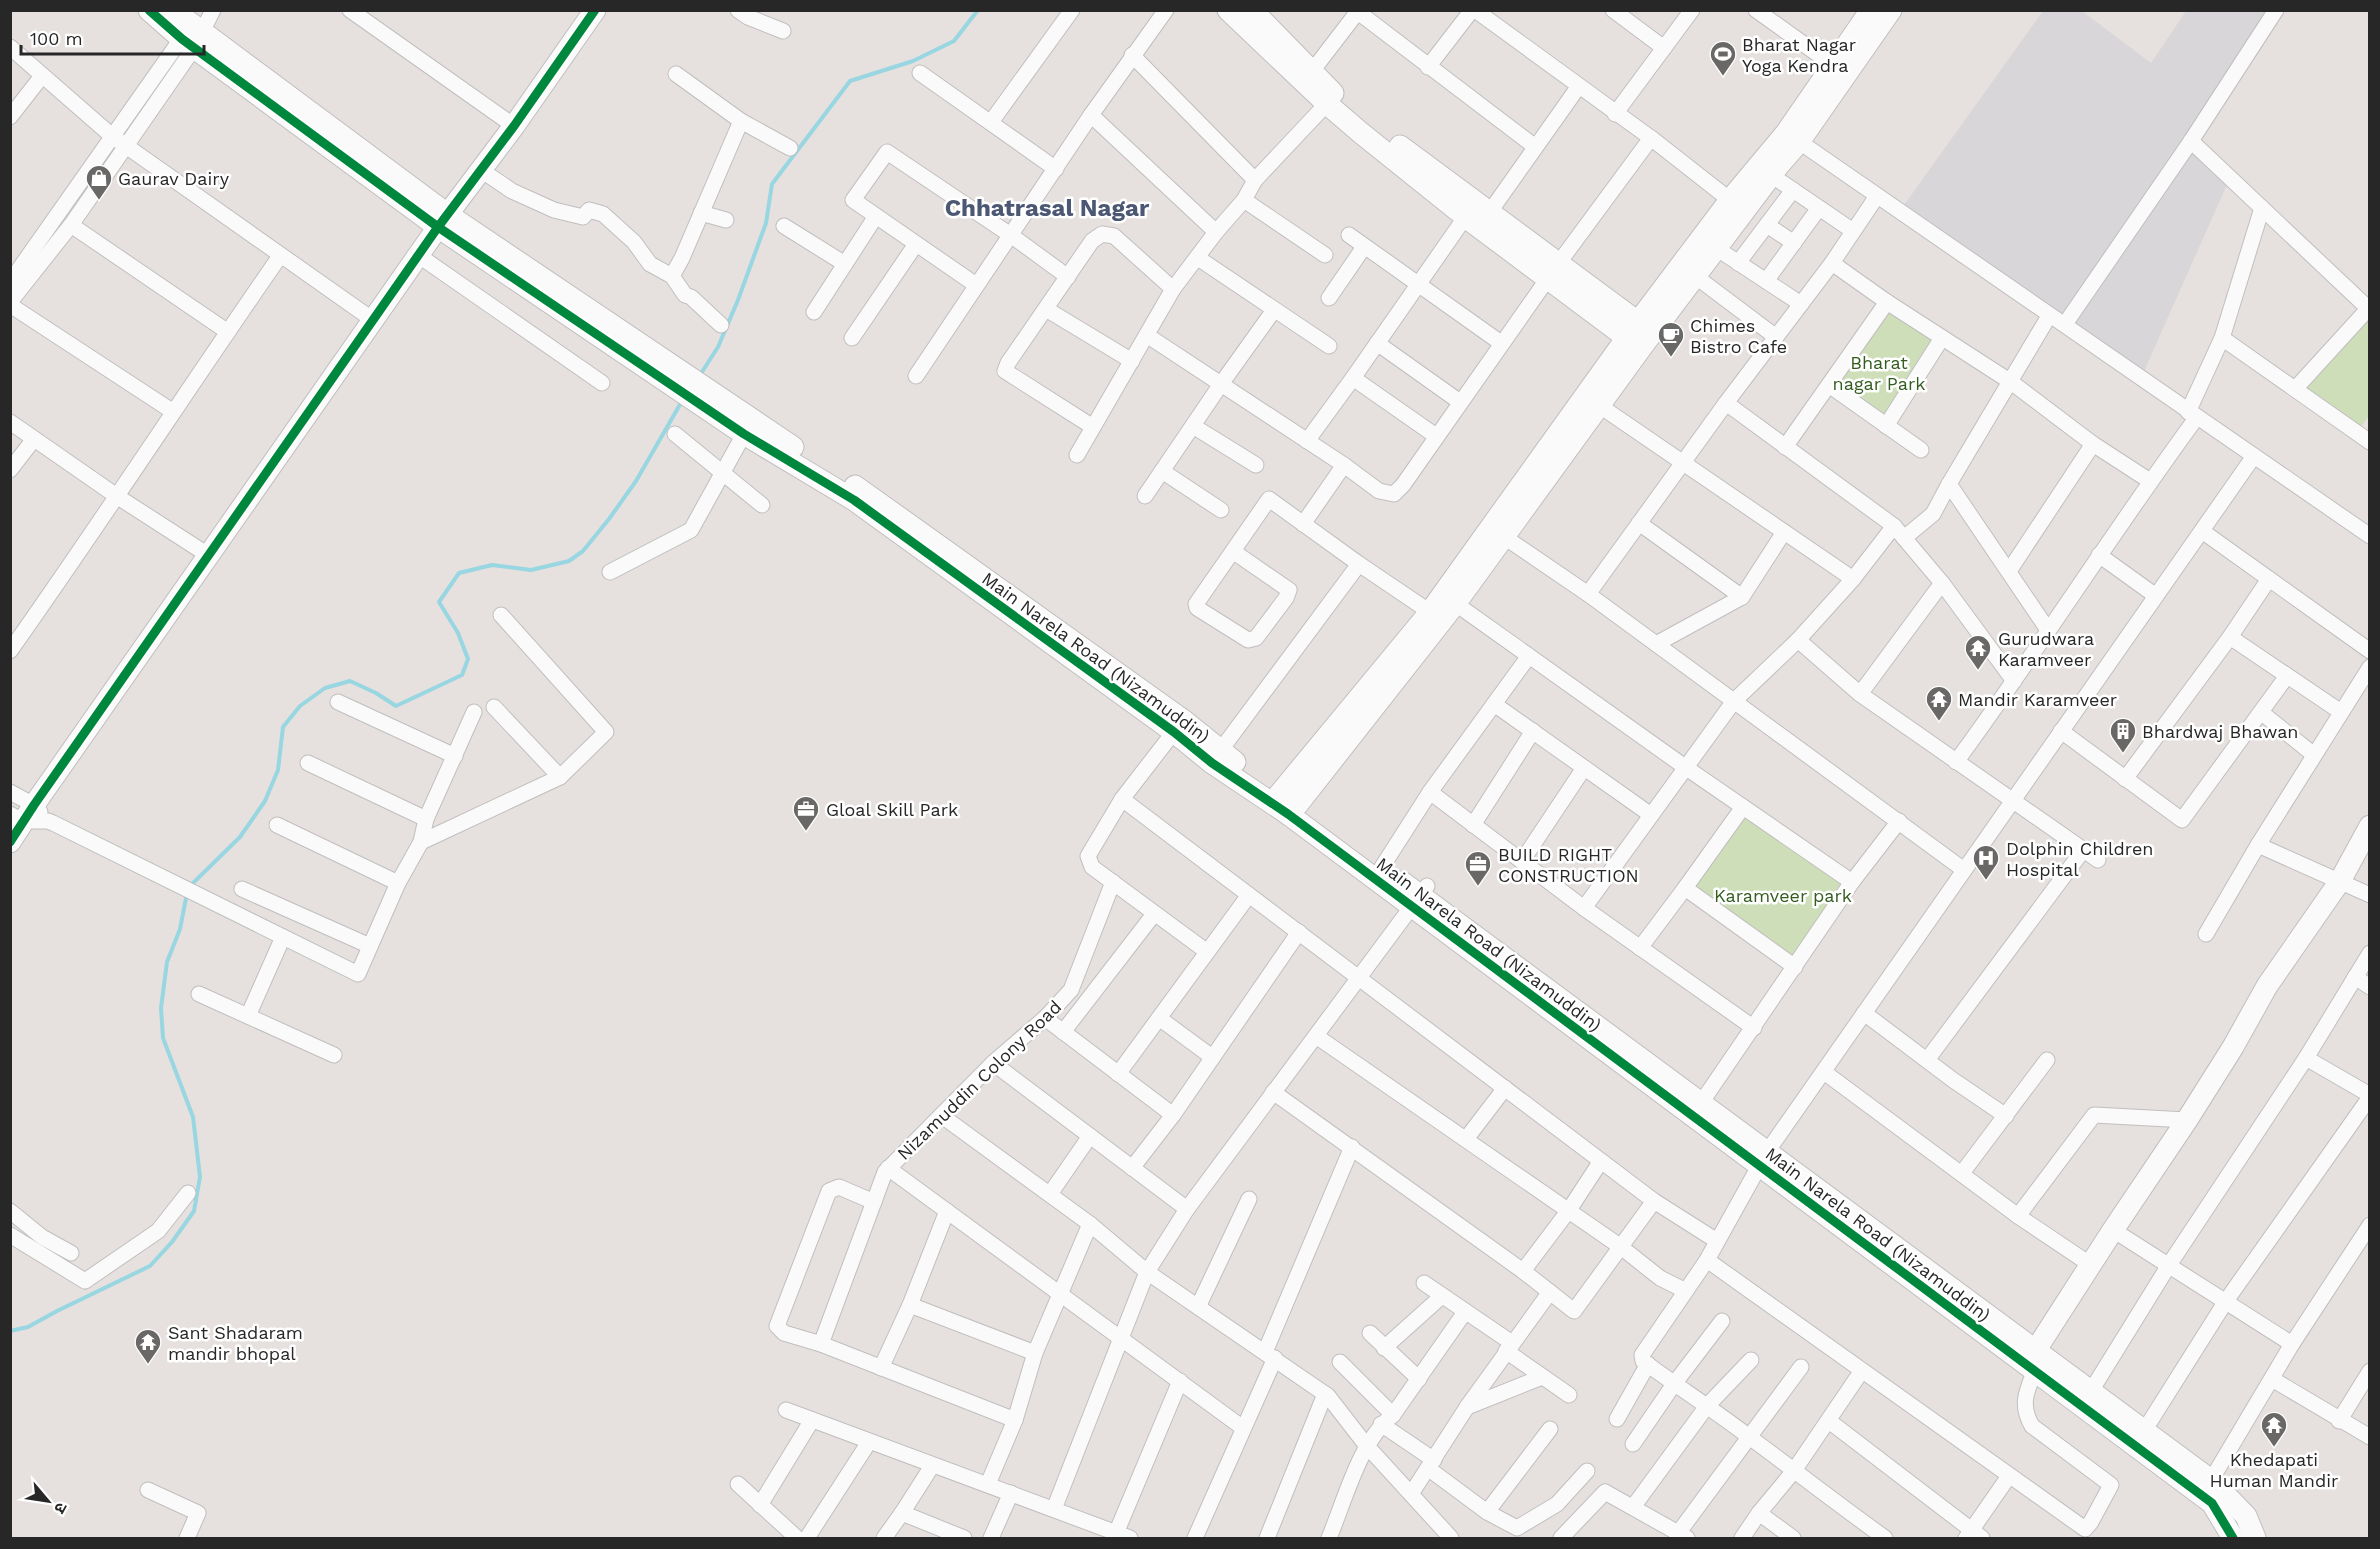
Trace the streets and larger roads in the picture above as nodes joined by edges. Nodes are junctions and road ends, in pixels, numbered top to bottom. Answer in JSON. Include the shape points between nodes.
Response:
{"nodes":[{"id":1,"x":149,"y":10,"type":"edge"},
{"id":2,"x":173,"y":10,"type":"edge"},
{"id":3,"x":212,"y":10,"type":"edge"},
{"id":4,"x":350,"y":10,"type":"edge"},
{"id":5,"x":595,"y":10,"type":"edge"},
{"id":6,"x":738,"y":10,"type":"edge"},
{"id":7,"x":1072,"y":10,"type":"edge"},
{"id":8,"x":1166,"y":10,"type":"edge"},
{"id":9,"x":1228,"y":10,"type":"edge"},
{"id":10,"x":1252,"y":10,"type":"edge"},
{"id":11,"x":1473,"y":10,"type":"edge"},
{"id":12,"x":1613,"y":10,"type":"edge"},
{"id":13,"x":1692,"y":10,"type":"edge"},
{"id":14,"x":1756,"y":10,"type":"edge"},
{"id":15,"x":1871,"y":10,"type":"edge"},
{"id":16,"x":1891,"y":10,"type":"edge"},
{"id":17,"x":2276,"y":10,"type":"edge"},
{"id":18,"x":1359,"y":11,"type":"edge"},
{"id":19,"x":783,"y":31,"type":"dead end"},
{"id":20,"x":192,"y":36,"type":"junction"},
{"id":21,"x":10,"y":47,"type":"edge"},
{"id":22,"x":1664,"y":48,"type":"junction"},
{"id":23,"x":1132,"y":55,"type":"junction"},
{"id":24,"x":1833,"y":65,"type":"junction"},
{"id":25,"x":1428,"y":67,"type":"junction"},
{"id":26,"x":920,"y":73,"type":"dead end"},
{"id":27,"x":676,"y":74,"type":"dead end"},
{"id":28,"x":42,"y":76,"type":"junction"},
{"id":29,"x":1308,"y":76,"type":"junction"},
{"id":30,"x":1579,"y":86,"type":"junction"},
{"id":31,"x":1331,"y":99,"type":"junction"},
{"id":32,"x":1615,"y":114,"type":"junction"},
{"id":33,"x":1091,"y":115,"type":"junction"},
{"id":34,"x":10,"y":117,"type":"edge"},
{"id":35,"x":741,"y":121,"type":"junction"},
{"id":36,"x":991,"y":122,"type":"junction"},
{"id":37,"x":514,"y":126,"type":"junction"},
{"id":38,"x":112,"y":136,"type":"junction"},
{"id":39,"x":1792,"y":137,"type":"junction"},
{"id":40,"x":1651,"y":138,"type":"junction"},
{"id":41,"x":2191,"y":141,"type":"junction"},
{"id":42,"x":126,"y":146,"type":"junction"},
{"id":43,"x":1534,"y":146,"type":"junction"},
{"id":44,"x":790,"y":147,"type":"dead end"},
{"id":45,"x":1056,"y":169,"type":"junction"},
{"id":46,"x":481,"y":170,"type":"junction"},
{"id":47,"x":1771,"y":175,"type":"junction"},
{"id":48,"x":1256,"y":180,"type":"junction"},
{"id":49,"x":1793,"y":190,"type":"junction"},
{"id":50,"x":1877,"y":196,"type":"junction"},
{"id":51,"x":1244,"y":200,"type":"junction"},
{"id":52,"x":1730,"y":200,"type":"junction"},
{"id":53,"x":1819,"y":208,"type":"junction"},
{"id":54,"x":2262,"y":208,"type":"junction"},
{"id":55,"x":701,"y":213,"type":"junction"},
{"id":56,"x":1489,"y":213,"type":"junction"},
{"id":57,"x":876,"y":216,"type":"junction"},
{"id":58,"x":1466,"y":216,"type":"junction"},
{"id":59,"x":443,"y":220,"type":"junction"},
{"id":60,"x":726,"y":220,"type":"dead end"},
{"id":61,"x":71,"y":225,"type":"junction"},
{"id":62,"x":1767,"y":225,"type":"junction"},
{"id":63,"x":784,"y":226,"type":"dead end"},
{"id":64,"x":1853,"y":231,"type":"junction"},
{"id":65,"x":1216,"y":232,"type":"junction"},
{"id":66,"x":1349,"y":235,"type":"dead end"},
{"id":67,"x":1012,"y":236,"type":"junction"},
{"id":68,"x":1794,"y":243,"type":"junction"},
{"id":69,"x":916,"y":244,"type":"junction"},
{"id":70,"x":1364,"y":247,"type":"junction"},
{"id":71,"x":1716,"y":248,"type":"junction"},
{"id":72,"x":418,"y":255,"type":"junction"},
{"id":73,"x":1325,"y":255,"type":"dead end"},
{"id":74,"x":280,"y":256,"type":"junction"},
{"id":75,"x":1198,"y":258,"type":"junction"},
{"id":76,"x":1738,"y":263,"type":"junction"},
{"id":77,"x":1832,"y":263,"type":"junction"},
{"id":78,"x":845,"y":264,"type":"junction"},
{"id":79,"x":1552,"y":271,"type":"junction"},
{"id":80,"x":672,"y":276,"type":"junction"},
{"id":81,"x":1695,"y":276,"type":"junction"},
{"id":82,"x":1068,"y":277,"type":"junction"},
{"id":83,"x":1766,"y":281,"type":"junction"},
{"id":84,"x":10,"y":282,"type":"edge"},
{"id":85,"x":1417,"y":284,"type":"junction"},
{"id":86,"x":976,"y":285,"type":"junction"},
{"id":87,"x":1173,"y":289,"type":"junction"},
{"id":88,"x":1329,"y":298,"type":"dead end"},
{"id":89,"x":1887,"y":302,"type":"junction"},
{"id":90,"x":10,"y":304,"type":"edge"},
{"id":91,"x":1800,"y":304,"type":"junction"},
{"id":92,"x":1046,"y":309,"type":"junction"},
{"id":93,"x":1274,"y":310,"type":"junction"},
{"id":94,"x":2369,"y":310,"type":"edge"},
{"id":95,"x":814,"y":312,"type":"dead end"},
{"id":96,"x":2049,"y":316,"type":"junction"},
{"id":97,"x":373,"y":320,"type":"junction"},
{"id":98,"x":2065,"y":324,"type":"junction"},
{"id":99,"x":721,"y":325,"type":"dead end"},
{"id":100,"x":228,"y":333,"type":"junction"},
{"id":101,"x":1148,"y":336,"type":"junction"},
{"id":102,"x":1640,"y":336,"type":"junction"},
{"id":103,"x":1776,"y":337,"type":"junction"},
{"id":104,"x":852,"y":338,"type":"dead end"},
{"id":105,"x":1942,"y":338,"type":"junction"},
{"id":106,"x":2222,"y":338,"type":"junction"},
{"id":107,"x":1377,"y":343,"type":"junction"},
{"id":108,"x":1501,"y":343,"type":"junction"},
{"id":109,"x":1329,"y":346,"type":"dead end"},
{"id":110,"x":1132,"y":361,"type":"junction"},
{"id":111,"x":916,"y":376,"type":"dead end"},
{"id":112,"x":1353,"y":378,"type":"junction"},
{"id":113,"x":2010,"y":382,"type":"junction"},
{"id":114,"x":602,"y":383,"type":"dead end"},
{"id":115,"x":1221,"y":384,"type":"junction"},
{"id":116,"x":1828,"y":385,"type":"junction"},
{"id":117,"x":2295,"y":389,"type":"junction"},
{"id":118,"x":705,"y":397,"type":"junction"},
{"id":119,"x":1460,"y":402,"type":"junction"},
{"id":120,"x":1726,"y":403,"type":"junction"},
{"id":121,"x":1600,"y":405,"type":"junction"},
{"id":122,"x":172,"y":411,"type":"junction"},
{"id":123,"x":2193,"y":414,"type":"junction"},
{"id":124,"x":10,"y":422,"type":"edge"},
{"id":125,"x":1193,"y":426,"type":"junction"},
{"id":126,"x":1886,"y":426,"type":"junction"},
{"id":127,"x":1093,"y":427,"type":"junction"},
{"id":128,"x":675,"y":434,"type":"dead end"},
{"id":129,"x":744,"y":434,"type":"junction"},
{"id":130,"x":1436,"y":436,"type":"junction"},
{"id":131,"x":34,"y":439,"type":"junction"},
{"id":132,"x":1307,"y":441,"type":"junction"},
{"id":133,"x":2370,"y":442,"type":"edge"},
{"id":134,"x":2093,"y":444,"type":"junction"},
{"id":135,"x":1785,"y":447,"type":"junction"},
{"id":136,"x":1921,"y":450,"type":"dead end"},
{"id":137,"x":1077,"y":455,"type":"dead end"},
{"id":138,"x":2254,"y":456,"type":"junction"},
{"id":139,"x":1682,"y":463,"type":"junction"},
{"id":140,"x":1256,"y":465,"type":"dead end"},
{"id":141,"x":1344,"y":465,"type":"junction"},
{"id":142,"x":10,"y":470,"type":"edge"},
{"id":143,"x":1162,"y":471,"type":"junction"},
{"id":144,"x":722,"y":473,"type":"junction"},
{"id":145,"x":2150,"y":481,"type":"junction"},
{"id":146,"x":1949,"y":484,"type":"junction"},
{"id":147,"x":1145,"y":496,"type":"dead end"},
{"id":148,"x":118,"y":497,"type":"junction"},
{"id":149,"x":762,"y":505,"type":"dead end"},
{"id":150,"x":1221,"y":510,"type":"dead end"},
{"id":151,"x":1639,"y":523,"type":"junction"},
{"id":152,"x":1303,"y":524,"type":"junction"},
{"id":153,"x":1894,"y":526,"type":"junction"},
{"id":154,"x":2202,"y":531,"type":"junction"},
{"id":155,"x":1498,"y":532,"type":"junction"},
{"id":156,"x":1784,"y":532,"type":"junction"},
{"id":157,"x":2370,"y":536,"type":"edge"},
{"id":158,"x":1904,"y":538,"type":"junction"},
{"id":159,"x":1234,"y":552,"type":"junction"},
{"id":160,"x":208,"y":555,"type":"junction"},
{"id":161,"x":2099,"y":555,"type":"junction"},
{"id":162,"x":1359,"y":564,"type":"junction"},
{"id":163,"x":610,"y":572,"type":"dead end"},
{"id":164,"x":2009,"y":572,"type":"junction"},
{"id":165,"x":1853,"y":579,"type":"junction"},
{"id":166,"x":2269,"y":579,"type":"junction"},
{"id":167,"x":1942,"y":583,"type":"junction"},
{"id":168,"x":1588,"y":594,"type":"junction"},
{"id":169,"x":2156,"y":596,"type":"junction"},
{"id":170,"x":1742,"y":597,"type":"junction"},
{"id":171,"x":1442,"y":603,"type":"junction"},
{"id":172,"x":501,"y":615,"type":"dead end"},
{"id":173,"x":2048,"y":630,"type":"junction"},
{"id":174,"x":2230,"y":637,"type":"junction"},
{"id":175,"x":1798,"y":640,"type":"junction"},
{"id":176,"x":1656,"y":644,"type":"junction"},
{"id":177,"x":10,"y":651,"type":"edge"},
{"id":178,"x":2370,"y":651,"type":"edge"},
{"id":179,"x":1529,"y":656,"type":"junction"},
{"id":180,"x":2370,"y":667,"type":"edge"},
{"id":181,"x":2287,"y":676,"type":"junction"},
{"id":182,"x":2014,"y":681,"type":"junction"},
{"id":183,"x":1860,"y":694,"type":"junction"},
{"id":184,"x":1734,"y":701,"type":"junction"},
{"id":185,"x":338,"y":702,"type":"dead end"},
{"id":186,"x":1494,"y":704,"type":"junction"},
{"id":187,"x":494,"y":707,"type":"dead end"},
{"id":188,"x":474,"y":712,"type":"dead end"},
{"id":189,"x":2341,"y":712,"type":"junction"},
{"id":190,"x":2262,"y":713,"type":"junction"},
{"id":191,"x":1178,"y":726,"type":"junction"},
{"id":192,"x":1533,"y":731,"type":"junction"},
{"id":193,"x":2061,"y":731,"type":"junction"},
{"id":194,"x":1220,"y":751,"type":"junction"},
{"id":195,"x":2314,"y":755,"type":"junction"},
{"id":196,"x":454,"y":756,"type":"junction"},
{"id":197,"x":1956,"y":762,"type":"junction"},
{"id":198,"x":308,"y":763,"type":"dead end"},
{"id":199,"x":1685,"y":767,"type":"junction"},
{"id":200,"x":1584,"y":768,"type":"junction"},
{"id":201,"x":560,"y":777,"type":"junction"},
{"id":202,"x":2125,"y":779,"type":"junction"},
{"id":203,"x":10,"y":792,"type":"edge"},
{"id":204,"x":1430,"y":792,"type":"junction"},
{"id":205,"x":1122,"y":799,"type":"junction"},
{"id":206,"x":2012,"y":799,"type":"junction"},
{"id":207,"x":1285,"y":804,"type":"junction"},
{"id":208,"x":1743,"y":807,"type":"junction"},
{"id":209,"x":29,"y":815,"type":"edge"},
{"id":210,"x":1651,"y":815,"type":"junction"},
{"id":211,"x":426,"y":819,"type":"junction"},
{"id":212,"x":1899,"y":821,"type":"junction"},
{"id":213,"x":277,"y":825,"type":"dead end"},
{"id":214,"x":1473,"y":825,"type":"junction"},
{"id":215,"x":2370,"y":826,"type":"edge"},
{"id":216,"x":10,"y":842,"type":"edge"},
{"id":217,"x":421,"y":842,"type":"junction"},
{"id":218,"x":2258,"y":845,"type":"junction"},
{"id":219,"x":2084,"y":849,"type":"junction"},
{"id":220,"x":2098,"y":860,"type":"dead end"},
{"id":221,"x":1522,"y":861,"type":"junction"},
{"id":222,"x":1382,"y":867,"type":"junction"},
{"id":223,"x":1964,"y":870,"type":"junction"},
{"id":224,"x":2340,"y":881,"type":"junction"},
{"id":225,"x":1113,"y":882,"type":"junction"},
{"id":226,"x":1852,"y":882,"type":"junction"},
{"id":227,"x":398,"y":883,"type":"junction"},
{"id":228,"x":1685,"y":888,"type":"junction"},
{"id":229,"x":242,"y":889,"type":"dead end"},
{"id":230,"x":1249,"y":894,"type":"junction"},
{"id":231,"x":2370,"y":895,"type":"edge"},
{"id":232,"x":1420,"y":896,"type":"junction"},
{"id":233,"x":1584,"y":908,"type":"junction"},
{"id":234,"x":1154,"y":914,"type":"junction"},
{"id":235,"x":1299,"y":932,"type":"junction"},
{"id":236,"x":2206,"y":933,"type":"dead end"},
{"id":237,"x":283,"y":938,"type":"junction"},
{"id":238,"x":370,"y":946,"type":"junction"},
{"id":239,"x":1640,"y":948,"type":"junction"},
{"id":240,"x":1206,"y":951,"type":"junction"},
{"id":241,"x":2370,"y":953,"type":"edge"},
{"id":242,"x":1795,"y":967,"type":"junction"},
{"id":243,"x":1359,"y":977,"type":"junction"},
{"id":244,"x":2355,"y":977,"type":"junction"},
{"id":245,"x":2370,"y":987,"type":"edge"},
{"id":246,"x":199,"y":993,"type":"dead end"},
{"id":247,"x":1864,"y":1012,"type":"junction"},
{"id":248,"x":248,"y":1016,"type":"junction"},
{"id":249,"x":1045,"y":1018,"type":"junction"},
{"id":250,"x":1159,"y":1018,"type":"junction"},
{"id":251,"x":1754,"y":1028,"type":"junction"},
{"id":252,"x":1063,"y":1032,"type":"junction"},
{"id":253,"x":1316,"y":1036,"type":"junction"},
{"id":254,"x":334,"y":1054,"type":"dead end"},
{"id":255,"x":1212,"y":1057,"type":"junction"},
{"id":256,"x":2306,"y":1058,"type":"junction"},
{"id":257,"x":1927,"y":1060,"type":"junction"},
{"id":258,"x":2047,"y":1060,"type":"dead end"},
{"id":259,"x":993,"y":1063,"type":"junction"},
{"id":260,"x":1824,"y":1072,"type":"junction"},
{"id":261,"x":1118,"y":1074,"type":"junction"},
{"id":262,"x":1505,"y":1088,"type":"junction"},
{"id":263,"x":1273,"y":1092,"type":"junction"},
{"id":264,"x":2370,"y":1096,"type":"edge"},
{"id":265,"x":1701,"y":1103,"type":"junction"},
{"id":266,"x":1173,"y":1115,"type":"junction"},
{"id":267,"x":942,"y":1116,"type":"junction"},
{"id":268,"x":2006,"y":1116,"type":"junction"},
{"id":269,"x":2187,"y":1120,"type":"junction"},
{"id":270,"x":1090,"y":1136,"type":"junction"},
{"id":271,"x":1466,"y":1139,"type":"junction"},
{"id":272,"x":1352,"y":1148,"type":"junction"},
{"id":273,"x":1763,"y":1159,"type":"junction"},
{"id":274,"x":1601,"y":1161,"type":"junction"},
{"id":275,"x":888,"y":1168,"type":"junction"},
{"id":276,"x":1132,"y":1168,"type":"junction"},
{"id":277,"x":1962,"y":1173,"type":"junction"},
{"id":278,"x":188,"y":1193,"type":"dead end"},
{"id":279,"x":1050,"y":1194,"type":"junction"},
{"id":280,"x":1249,"y":1199,"type":"dead end"},
{"id":281,"x":1654,"y":1201,"type":"junction"},
{"id":282,"x":874,"y":1202,"type":"junction"},
{"id":283,"x":1187,"y":1209,"type":"junction"},
{"id":284,"x":1569,"y":1210,"type":"junction"},
{"id":285,"x":10,"y":1211,"type":"edge"},
{"id":286,"x":947,"y":1211,"type":"junction"},
{"id":287,"x":2018,"y":1216,"type":"junction"},
{"id":288,"x":1090,"y":1224,"type":"junction"},
{"id":289,"x":2370,"y":1225,"type":"edge"},
{"id":290,"x":2113,"y":1230,"type":"junction"},
{"id":291,"x":10,"y":1235,"type":"edge"},
{"id":292,"x":1718,"y":1241,"type":"junction"},
{"id":293,"x":1622,"y":1247,"type":"junction"},
{"id":294,"x":71,"y":1253,"type":"dead end"},
{"id":295,"x":1707,"y":1260,"type":"junction"},
{"id":296,"x":2091,"y":1265,"type":"junction"},
{"id":297,"x":2169,"y":1265,"type":"junction"},
{"id":298,"x":1147,"y":1272,"type":"junction"},
{"id":299,"x":1523,"y":1272,"type":"junction"},
{"id":300,"x":1424,"y":1283,"type":"dead end"},
{"id":301,"x":1686,"y":1291,"type":"junction"},
{"id":302,"x":1550,"y":1292,"type":"junction"},
{"id":303,"x":1061,"y":1296,"type":"junction"},
{"id":304,"x":1442,"y":1296,"type":"junction"},
{"id":305,"x":2226,"y":1301,"type":"junction"},
{"id":306,"x":910,"y":1305,"type":"junction"},
{"id":307,"x":1198,"y":1307,"type":"junction"},
{"id":308,"x":1465,"y":1312,"type":"junction"},
{"id":309,"x":1722,"y":1321,"type":"dead end"},
{"id":310,"x":1370,"y":1333,"type":"dead end"},
{"id":311,"x":1121,"y":1339,"type":"junction"},
{"id":312,"x":821,"y":1344,"type":"junction"},
{"id":313,"x":2292,"y":1344,"type":"junction"},
{"id":314,"x":1509,"y":1347,"type":"junction"},
{"id":315,"x":1384,"y":1348,"type":"junction"},
{"id":316,"x":1035,"y":1353,"type":"junction"},
{"id":317,"x":1270,"y":1355,"type":"junction"},
{"id":318,"x":1751,"y":1360,"type":"dead end"},
{"id":319,"x":1340,"y":1362,"type":"dead end"},
{"id":320,"x":2032,"y":1362,"type":"junction"},
{"id":321,"x":1648,"y":1364,"type":"junction"},
{"id":322,"x":1801,"y":1367,"type":"dead end"},
{"id":323,"x":881,"y":1368,"type":"junction"},
{"id":324,"x":2370,"y":1371,"type":"edge"},
{"id":325,"x":1862,"y":1372,"type":"junction"},
{"id":326,"x":1542,"y":1377,"type":"junction"},
{"id":327,"x":1419,"y":1379,"type":"junction"},
{"id":328,"x":2272,"y":1379,"type":"junction"},
{"id":329,"x":1180,"y":1381,"type":"junction"},
{"id":330,"x":1674,"y":1384,"type":"junction"},
{"id":331,"x":2091,"y":1391,"type":"junction"},
{"id":332,"x":1325,"y":1394,"type":"junction"},
{"id":333,"x":1569,"y":1395,"type":"dead end"},
{"id":334,"x":1707,"y":1406,"type":"junction"},
{"id":335,"x":1467,"y":1407,"type":"junction"},
{"id":336,"x":786,"y":1410,"type":"dead end"},
{"id":337,"x":1387,"y":1419,"type":"junction"},
{"id":338,"x":1617,"y":1419,"type":"dead end"},
{"id":339,"x":812,"y":1420,"type":"junction"},
{"id":340,"x":1015,"y":1420,"type":"junction"},
{"id":341,"x":1829,"y":1421,"type":"junction"},
{"id":342,"x":2339,"y":1421,"type":"junction"},
{"id":343,"x":1243,"y":1428,"type":"junction"},
{"id":344,"x":1550,"y":1429,"type":"dead end"},
{"id":345,"x":2144,"y":1431,"type":"junction"},
{"id":346,"x":1750,"y":1437,"type":"junction"},
{"id":347,"x":2370,"y":1437,"type":"edge"},
{"id":348,"x":869,"y":1442,"type":"junction"},
{"id":349,"x":1633,"y":1444,"type":"dead end"},
{"id":350,"x":1366,"y":1445,"type":"junction"},
{"id":351,"x":1431,"y":1464,"type":"junction"},
{"id":352,"x":932,"y":1466,"type":"junction"},
{"id":353,"x":1587,"y":1471,"type":"dead end"},
{"id":354,"x":1793,"y":1472,"type":"junction"},
{"id":355,"x":2009,"y":1476,"type":"junction"},
{"id":356,"x":738,"y":1484,"type":"dead end"},
{"id":357,"x":988,"y":1484,"type":"junction"},
{"id":358,"x":2206,"y":1488,"type":"junction"},
{"id":359,"x":148,"y":1490,"type":"dead end"},
{"id":360,"x":1011,"y":1493,"type":"junction"},
{"id":361,"x":1411,"y":1494,"type":"junction"},
{"id":362,"x":760,"y":1505,"type":"junction"},
{"id":363,"x":1633,"y":1507,"type":"junction"},
{"id":364,"x":1054,"y":1509,"type":"junction"},
{"id":365,"x":1487,"y":1512,"type":"junction"},
{"id":366,"x":1759,"y":1513,"type":"junction"},
{"id":367,"x":902,"y":1514,"type":"junction"},
{"id":368,"x":1683,"y":1535,"type":"edge"},
{"id":369,"x":1972,"y":1536,"type":"edge"},
{"id":370,"x":1120,"y":1537,"type":"edge"},
{"id":371,"x":187,"y":1539,"type":"edge"},
{"id":372,"x":797,"y":1539,"type":"edge"},
{"id":373,"x":807,"y":1539,"type":"edge"},
{"id":374,"x":884,"y":1539,"type":"edge"},
{"id":375,"x":964,"y":1539,"type":"edge"},
{"id":376,"x":991,"y":1539,"type":"edge"},
{"id":377,"x":1195,"y":1539,"type":"edge"},
{"id":378,"x":1267,"y":1539,"type":"edge"},
{"id":379,"x":1329,"y":1539,"type":"edge"},
{"id":380,"x":1451,"y":1539,"type":"edge"},
{"id":381,"x":1561,"y":1539,"type":"edge"},
{"id":382,"x":1742,"y":1539,"type":"edge"},
{"id":383,"x":1792,"y":1539,"type":"edge"},
{"id":384,"x":1885,"y":1539,"type":"edge"},
{"id":385,"x":2233,"y":1539,"type":"edge"},
{"id":386,"x":2254,"y":1539,"type":"edge"}],
"edges":[{"from":1,"to":20,"type":"street"},
{"from":2,"to":20,"type":"street"},
{"from":3,"to":20,"type":"street"},
{"from":4,"to":37,"type":"street"},
{"from":5,"to":37,"type":"street"},
{"from":6,"to":19,"type":"street"},
{"from":7,"to":36,"type":"street"},
{"from":8,"to":23,"type":"street"},
{"from":9,"to":29,"type":"street"},
{"from":10,"to":29,"type":"street"},
{"from":11,"to":25,"type":"street"},
{"from":11,"to":30,"type":"street"},
{"from":12,"to":22,"type":"street"},
{"from":13,"to":22,"type":"street"},
{"from":14,"to":24,"type":"street"},
{"from":15,"to":24,"type":"street"},
{"from":16,"to":39,"type":"street"},
{"from":17,"to":41,"type":"street"},
{"from":18,"to":25,"type":"street"},
{"from":18,"to":29,"type":"street"},
{"from":20,"to":38,"type":"street"},
{"from":20,"to":42,"type":"street"},
{"from":20,"to":59,"type":"street"},
{"from":21,"to":28,"type":"street"},
{"from":22,"to":32,"type":"street"},
{"from":23,"to":33,"type":"street"},
{"from":23,"to":48,"type":"street"},
{"from":24,"to":39,"type":"street"},
{"from":25,"to":43,"type":"street"},
{"from":26,"to":36,"type":"street"},
{"from":27,"to":35,"type":"street"},
{"from":28,"to":34,"type":"street"},
{"from":28,"to":38,"type":"street"},
{"from":29,"to":31,"type":"street"},
{"from":30,"to":32,"type":"street"},
{"from":30,"to":43,"type":"street"},
{"from":31,"to":48,"type":"street"},
{"from":31,"to":56,"type":"street"},
{"from":31,"to":58,"type":"street"},
{"from":32,"to":40,"type":"street"},
{"from":33,"to":45,"type":"street"},
{"from":33,"to":65,"type":"street"},
{"from":35,"to":44,"type":"street"},
{"from":35,"to":55,"type":"street"},
{"from":36,"to":45,"type":"street"},
{"from":37,"to":46,"type":"street"},
{"from":38,"to":42,"type":"street"},
{"from":38,"to":84,"type":"street"},
{"from":39,"to":47,"type":"street"},
{"from":39,"to":50,"type":"street"},
{"from":39,"to":52,"type":"street"},
{"from":40,"to":52,"type":"street"},
{"from":40,"to":79,"type":"street"},
{"from":41,"to":54,"type":"street"},
{"from":41,"to":98,"type":"street"},
{"from":42,"to":61,"type":"street"},
{"from":42,"to":74,"type":"street"},
{"from":43,"to":56,"type":"street"},
{"from":45,"to":67,"type":"street"},
{"from":46,"to":59,"type":"street"},
{"from":46,"to":80,"type":"street","via":[[512,191],[554,210],[583,217],[589,210],[603,214],[634,242],[650,264]]},
{"from":47,"to":49,"type":"street"},
{"from":47,"to":71,"type":"street"},
{"from":48,"to":51,"type":"street"},
{"from":49,"to":53,"type":"street"},
{"from":49,"to":62,"type":"street"},
{"from":50,"to":64,"type":"street"},
{"from":50,"to":96,"type":"street"},
{"from":51,"to":65,"type":"street"},
{"from":51,"to":73,"type":"street"},
{"from":52,"to":102,"type":"street"},
{"from":53,"to":64,"type":"street"},
{"from":53,"to":68,"type":"street"},
{"from":54,"to":94,"type":"street"},
{"from":54,"to":106,"type":"street"},
{"from":55,"to":60,"type":"street"},
{"from":55,"to":80,"type":"street"},
{"from":56,"to":79,"type":"street"},
{"from":57,"to":67,"type":"street","via":[[853,200],[886,152]]},
{"from":57,"to":69,"type":"street"},
{"from":57,"to":78,"type":"street"},
{"from":58,"to":79,"type":"street"},
{"from":58,"to":85,"type":"street"},
{"from":59,"to":72,"type":"street"},
{"from":59,"to":118,"type":"street"},
{"from":61,"to":90,"type":"street"},
{"from":61,"to":100,"type":"street"},
{"from":62,"to":68,"type":"street"},
{"from":62,"to":76,"type":"street"},
{"from":63,"to":78,"type":"street"},
{"from":64,"to":77,"type":"street"},
{"from":65,"to":75,"type":"street"},
{"from":66,"to":70,"type":"street"},
{"from":67,"to":82,"type":"street"},
{"from":67,"to":86,"type":"street"},
{"from":68,"to":83,"type":"street"},
{"from":69,"to":86,"type":"street"},
{"from":69,"to":104,"type":"street"},
{"from":70,"to":85,"type":"street"},
{"from":70,"to":88,"type":"street"},
{"from":71,"to":76,"type":"street"},
{"from":71,"to":81,"type":"street"},
{"from":72,"to":97,"type":"street"},
{"from":72,"to":114,"type":"street"},
{"from":74,"to":97,"type":"street"},
{"from":74,"to":100,"type":"street"},
{"from":75,"to":87,"type":"street"},
{"from":75,"to":93,"type":"street"},
{"from":76,"to":83,"type":"street"},
{"from":77,"to":89,"type":"street"},
{"from":77,"to":91,"type":"street"},
{"from":78,"to":95,"type":"street"},
{"from":79,"to":102,"type":"street"},
{"from":79,"to":108,"type":"street"},
{"from":80,"to":99,"type":"street","via":[[685,295]]},
{"from":81,"to":102,"type":"street"},
{"from":81,"to":103,"type":"street"},
{"from":82,"to":87,"type":"street","via":[[1092,241],[1102,234],[1114,236]]},
{"from":82,"to":92,"type":"street"},
{"from":83,"to":91,"type":"street"},
{"from":85,"to":107,"type":"street"},
{"from":85,"to":108,"type":"street"},
{"from":86,"to":111,"type":"street"},
{"from":87,"to":101,"type":"street"},
{"from":89,"to":105,"type":"street"},
{"from":89,"to":116,"type":"street"},
{"from":90,"to":122,"type":"street"},
{"from":91,"to":103,"type":"street"},
{"from":92,"to":110,"type":"street"},
{"from":92,"to":127,"type":"street","via":[[1005,370]]},
{"from":93,"to":109,"type":"street"},
{"from":93,"to":115,"type":"street"},
{"from":94,"to":117,"type":"street"},
{"from":96,"to":98,"type":"street"},
{"from":96,"to":113,"type":"street"},
{"from":97,"to":160,"type":"street"},
{"from":98,"to":123,"type":"street"},
{"from":100,"to":122,"type":"street"},
{"from":101,"to":110,"type":"street"},
{"from":101,"to":115,"type":"street"},
{"from":102,"to":121,"type":"street"},
{"from":102,"to":155,"type":"street"},
{"from":103,"to":120,"type":"street"},
{"from":105,"to":113,"type":"street"},
{"from":105,"to":126,"type":"street"},
{"from":106,"to":117,"type":"street"},
{"from":106,"to":123,"type":"street"},
{"from":107,"to":112,"type":"street"},
{"from":107,"to":119,"type":"street"},
{"from":108,"to":119,"type":"street"},
{"from":110,"to":127,"type":"street"},
{"from":112,"to":130,"type":"street"},
{"from":112,"to":132,"type":"street"},
{"from":113,"to":134,"type":"street"},
{"from":113,"to":146,"type":"street"},
{"from":115,"to":125,"type":"street"},
{"from":115,"to":132,"type":"street"},
{"from":116,"to":126,"type":"street"},
{"from":116,"to":135,"type":"street"},
{"from":117,"to":133,"type":"street"},
{"from":118,"to":129,"type":"street","name":"Main Narela Road (Nizamuddin)"},
{"from":118,"to":191,"type":"street","name":"Main Narela Road (Nizamuddin)","via":[[751,420],[880,502]]},
{"from":119,"to":130,"type":"street"},
{"from":120,"to":135,"type":"street"},
{"from":120,"to":139,"type":"street"},
{"from":121,"to":139,"type":"street"},
{"from":121,"to":155,"type":"street"},
{"from":122,"to":148,"type":"street"},
{"from":123,"to":138,"type":"street"},
{"from":123,"to":145,"type":"street"},
{"from":124,"to":131,"type":"street"},
{"from":125,"to":140,"type":"street"},
{"from":125,"to":143,"type":"street"},
{"from":126,"to":136,"type":"street"},
{"from":127,"to":137,"type":"street"},
{"from":128,"to":144,"type":"street"},
{"from":129,"to":144,"type":"street"},
{"from":129,"to":191,"type":"street","name":"Main Narela Road (Nizamuddin)","via":[[854,500]]},
{"from":130,"to":141,"type":"street","via":[[1394,494],[1379,491]]},
{"from":131,"to":142,"type":"street"},
{"from":131,"to":148,"type":"street"},
{"from":132,"to":141,"type":"street"},
{"from":134,"to":145,"type":"street"},
{"from":134,"to":164,"type":"street"},
{"from":135,"to":153,"type":"street"},
{"from":138,"to":154,"type":"street"},
{"from":138,"to":157,"type":"street"},
{"from":139,"to":151,"type":"street"},
{"from":139,"to":156,"type":"street"},
{"from":141,"to":152,"type":"street"},
{"from":143,"to":147,"type":"street"},
{"from":143,"to":150,"type":"street"},
{"from":144,"to":149,"type":"street"},
{"from":144,"to":163,"type":"street","via":[[691,530]]},
{"from":145,"to":161,"type":"street"},
{"from":146,"to":158,"type":"street","via":[[1933,514]]},
{"from":146,"to":164,"type":"street"},
{"from":148,"to":160,"type":"street"},
{"from":148,"to":177,"type":"street"},
{"from":151,"to":168,"type":"street"},
{"from":151,"to":170,"type":"street"},
{"from":152,"to":159,"type":"street","via":[[1269,500]]},
{"from":152,"to":162,"type":"street"},
{"from":153,"to":158,"type":"street"},
{"from":153,"to":165,"type":"street"},
{"from":154,"to":166,"type":"street"},
{"from":154,"to":169,"type":"street"},
{"from":155,"to":168,"type":"street"},
{"from":155,"to":171,"type":"street"},
{"from":156,"to":165,"type":"street"},
{"from":156,"to":170,"type":"street"},
{"from":158,"to":167,"type":"street"},
{"from":159,"to":159,"type":"street","via":[[1196,604],[1248,640],[1256,638],[1289,590]]},
{"from":160,"to":209,"type":"street"},
{"from":161,"to":169,"type":"street"},
{"from":161,"to":173,"type":"street"},
{"from":162,"to":171,"type":"street"},
{"from":162,"to":194,"type":"street"},
{"from":164,"to":173,"type":"street"},
{"from":165,"to":175,"type":"street"},
{"from":166,"to":174,"type":"street"},
{"from":166,"to":178,"type":"street"},
{"from":167,"to":182,"type":"street"},
{"from":167,"to":183,"type":"street"},
{"from":168,"to":176,"type":"street"},
{"from":169,"to":193,"type":"street"},
{"from":170,"to":176,"type":"street"},
{"from":171,"to":179,"type":"street"},
{"from":171,"to":207,"type":"street"},
{"from":172,"to":201,"type":"street","via":[[606,732]]},
{"from":173,"to":182,"type":"street"},
{"from":174,"to":181,"type":"street"},
{"from":174,"to":202,"type":"street"},
{"from":175,"to":183,"type":"street"},
{"from":175,"to":184,"type":"street"},
{"from":176,"to":184,"type":"street"},
{"from":179,"to":186,"type":"street"},
{"from":179,"to":199,"type":"street"},
{"from":180,"to":189,"type":"street"},
{"from":181,"to":189,"type":"street"},
{"from":181,"to":190,"type":"street"},
{"from":182,"to":197,"type":"street"},
{"from":183,"to":197,"type":"street"},
{"from":184,"to":199,"type":"street"},
{"from":184,"to":212,"type":"street"},
{"from":185,"to":196,"type":"street"},
{"from":186,"to":192,"type":"street"},
{"from":186,"to":204,"type":"street"},
{"from":187,"to":201,"type":"street"},
{"from":188,"to":196,"type":"street"},
{"from":189,"to":195,"type":"street"},
{"from":190,"to":195,"type":"street"},
{"from":190,"to":202,"type":"street","via":[[2182,820]]},
{"from":191,"to":194,"type":"street","name":"Main Narela Road (Nizamuddin)"},
{"from":191,"to":205,"type":"street"},
{"from":191,"to":207,"type":"street","name":"Main Narela Road (Nizamuddin)","via":[[1212,763]]},
{"from":192,"to":200,"type":"street"},
{"from":192,"to":214,"type":"street"},
{"from":193,"to":202,"type":"street"},
{"from":193,"to":206,"type":"street"},
{"from":194,"to":207,"type":"street","name":"Main Narela Road (Nizamuddin)"},
{"from":195,"to":218,"type":"street"},
{"from":196,"to":211,"type":"street"},
{"from":197,"to":206,"type":"street"},
{"from":198,"to":211,"type":"street"},
{"from":199,"to":208,"type":"street"},
{"from":199,"to":210,"type":"street"},
{"from":200,"to":210,"type":"street"},
{"from":200,"to":221,"type":"street"},
{"from":201,"to":217,"type":"street"},
{"from":203,"to":209,"type":"street"},
{"from":204,"to":214,"type":"street"},
{"from":204,"to":222,"type":"street"},
{"from":205,"to":225,"type":"street","via":[[1088,855],[1092,867]]},
{"from":205,"to":230,"type":"street"},
{"from":206,"to":219,"type":"street"},
{"from":206,"to":223,"type":"street"},
{"from":207,"to":222,"type":"street","name":"Main Narela Road (Nizamuddin)"},
{"from":207,"to":232,"type":"street","name":"Main Narela Road (Nizamuddin)"},
{"from":208,"to":226,"type":"street"},
{"from":208,"to":228,"type":"street"},
{"from":209,"to":216,"type":"street"},
{"from":209,"to":237,"type":"street"},
{"from":210,"to":233,"type":"street"},
{"from":211,"to":217,"type":"street"},
{"from":212,"to":223,"type":"street"},
{"from":212,"to":226,"type":"street"},
{"from":213,"to":227,"type":"street"},
{"from":214,"to":221,"type":"street"},
{"from":215,"to":224,"type":"street"},
{"from":217,"to":227,"type":"street"},
{"from":218,"to":224,"type":"street"},
{"from":218,"to":236,"type":"street"},
{"from":219,"to":220,"type":"street"},
{"from":219,"to":257,"type":"street"},
{"from":221,"to":233,"type":"street"},
{"from":222,"to":232,"type":"street","name":"Main Narela Road (Nizamuddin)"},
{"from":223,"to":247,"type":"street"},
{"from":224,"to":231,"type":"street"},
{"from":224,"to":269,"type":"street","via":[[2267,986]]},
{"from":225,"to":234,"type":"street"},
{"from":225,"to":249,"type":"street","name":"Nizamuddin Colony Road","via":[[1071,990]]},
{"from":226,"to":242,"type":"street"},
{"from":227,"to":238,"type":"street"},
{"from":228,"to":239,"type":"street"},
{"from":228,"to":242,"type":"street"},
{"from":229,"to":238,"type":"street"},
{"from":230,"to":235,"type":"street"},
{"from":230,"to":240,"type":"street"},
{"from":232,"to":243,"type":"street"},
{"from":232,"to":265,"type":"street","name":"Main Narela Road (Nizamuddin)"},
{"from":232,"to":273,"type":"street","name":"Main Narela Road (Nizamuddin)"},
{"from":233,"to":239,"type":"street"},
{"from":234,"to":240,"type":"street"},
{"from":234,"to":252,"type":"street","name":"Nizamuddin Colony Road"},
{"from":235,"to":243,"type":"street"},
{"from":235,"to":255,"type":"street"},
{"from":237,"to":238,"type":"street","via":[[358,974]]},
{"from":237,"to":248,"type":"street"},
{"from":239,"to":251,"type":"street"},
{"from":240,"to":250,"type":"street"},
{"from":241,"to":244,"type":"street"},
{"from":242,"to":251,"type":"street"},
{"from":243,"to":253,"type":"street"},
{"from":243,"to":262,"type":"street"},
{"from":244,"to":245,"type":"street"},
{"from":244,"to":256,"type":"street"},
{"from":246,"to":248,"type":"street"},
{"from":247,"to":257,"type":"street"},
{"from":247,"to":260,"type":"street"},
{"from":248,"to":254,"type":"street"},
{"from":249,"to":252,"type":"street"},
{"from":249,"to":259,"type":"street","name":"Nizamuddin Colony Road"},
{"from":250,"to":255,"type":"street"},
{"from":250,"to":261,"type":"street"},
{"from":251,"to":265,"type":"street"},
{"from":252,"to":261,"type":"street"},
{"from":253,"to":263,"type":"street"},
{"from":253,"to":271,"type":"street"},
{"from":255,"to":266,"type":"street"},
{"from":256,"to":264,"type":"street"},
{"from":256,"to":297,"type":"street"},
{"from":257,"to":268,"type":"street"},
{"from":258,"to":268,"type":"street"},
{"from":259,"to":267,"type":"street","name":"Nizamuddin Colony Road"},
{"from":259,"to":270,"type":"street"},
{"from":260,"to":273,"type":"street"},
{"from":260,"to":277,"type":"street"},
{"from":261,"to":266,"type":"street"},
{"from":262,"to":271,"type":"street"},
{"from":262,"to":274,"type":"street"},
{"from":263,"to":272,"type":"street"},
{"from":263,"to":283,"type":"street"},
{"from":264,"to":305,"type":"street"},
{"from":265,"to":273,"type":"street","name":"Main Narela Road (Nizamuddin)"},
{"from":266,"to":276,"type":"street"},
{"from":267,"to":275,"type":"street","name":"Nizamuddin Colony Road"},
{"from":267,"to":279,"type":"street"},
{"from":268,"to":277,"type":"street"},
{"from":269,"to":287,"type":"street","via":[[2094,1115]]},
{"from":269,"to":290,"type":"street"},
{"from":270,"to":276,"type":"street"},
{"from":270,"to":279,"type":"street"},
{"from":271,"to":284,"type":"street"},
{"from":272,"to":299,"type":"street"},
{"from":272,"to":317,"type":"street"},
{"from":273,"to":292,"type":"street"},
{"from":273,"to":320,"type":"street","name":"Main Narela Road (Nizamuddin)"},
{"from":274,"to":281,"type":"street"},
{"from":274,"to":284,"type":"street"},
{"from":275,"to":282,"type":"street","name":"Nizamuddin Colony Road"},
{"from":275,"to":286,"type":"street"},
{"from":276,"to":283,"type":"street"},
{"from":277,"to":287,"type":"street"},
{"from":278,"to":291,"type":"street","via":[[158,1231],[86,1281]]},
{"from":279,"to":288,"type":"street"},
{"from":280,"to":307,"type":"street"},
{"from":281,"to":292,"type":"street"},
{"from":281,"to":293,"type":"street"},
{"from":282,"to":312,"type":"street","name":"Nizamuddin Colony Road"},
{"from":282,"to":312,"type":"street","via":[[839,1187],[829,1191],[777,1326],[784,1333]]},
{"from":283,"to":298,"type":"street"},
{"from":284,"to":293,"type":"street"},
{"from":284,"to":299,"type":"street"},
{"from":285,"to":294,"type":"street","via":[[42,1237]]},
{"from":286,"to":303,"type":"street"},
{"from":286,"to":306,"type":"street"},
{"from":287,"to":296,"type":"street"},
{"from":288,"to":298,"type":"street"},
{"from":288,"to":303,"type":"street"},
{"from":289,"to":313,"type":"street"},
{"from":290,"to":296,"type":"street"},
{"from":290,"to":297,"type":"street"},
{"from":292,"to":295,"type":"street"},
{"from":293,"to":301,"type":"street","via":[[1660,1278]]},
{"from":293,"to":302,"type":"street","via":[[1574,1311]]},
{"from":295,"to":301,"type":"street"},
{"from":295,"to":325,"type":"street"},
{"from":296,"to":320,"type":"street"},
{"from":297,"to":305,"type":"street"},
{"from":297,"to":331,"type":"street"},
{"from":298,"to":307,"type":"street"},
{"from":298,"to":311,"type":"street"},
{"from":299,"to":302,"type":"street"},
{"from":300,"to":304,"type":"street"},
{"from":301,"to":321,"type":"street","via":[[1642,1355]]},
{"from":302,"to":314,"type":"street"},
{"from":303,"to":311,"type":"street"},
{"from":303,"to":316,"type":"street"},
{"from":304,"to":308,"type":"street"},
{"from":304,"to":315,"type":"street"},
{"from":305,"to":313,"type":"street"},
{"from":305,"to":345,"type":"street"},
{"from":306,"to":316,"type":"street"},
{"from":306,"to":323,"type":"street"},
{"from":307,"to":317,"type":"street"},
{"from":308,"to":314,"type":"street"},
{"from":308,"to":327,"type":"street"},
{"from":309,"to":330,"type":"street"},
{"from":310,"to":315,"type":"street"},
{"from":311,"to":329,"type":"street"},
{"from":311,"to":364,"type":"street"},
{"from":312,"to":323,"type":"street"},
{"from":313,"to":328,"type":"street"},
{"from":314,"to":326,"type":"street"},
{"from":314,"to":335,"type":"street"},
{"from":315,"to":327,"type":"street"},
{"from":316,"to":340,"type":"street"},
{"from":317,"to":332,"type":"street"},
{"from":317,"to":343,"type":"street"},
{"from":318,"to":334,"type":"street"},
{"from":319,"to":337,"type":"street"},
{"from":320,"to":331,"type":"street","name":"Main Narela Road (Nizamuddin)"},
{"from":320,"to":355,"type":"street","via":[[2025,1414],[2032,1426],[2111,1485],[2085,1529]]},
{"from":320,"to":358,"type":"street","name":"Main Narela Road (Nizamuddin)"},
{"from":321,"to":330,"type":"street"},
{"from":321,"to":338,"type":"street"},
{"from":322,"to":346,"type":"street"},
{"from":323,"to":340,"type":"street"},
{"from":324,"to":342,"type":"street"},
{"from":325,"to":341,"type":"street"},
{"from":325,"to":355,"type":"street"},
{"from":326,"to":333,"type":"street"},
{"from":326,"to":335,"type":"street"},
{"from":327,"to":337,"type":"street"},
{"from":328,"to":342,"type":"street"},
{"from":328,"to":358,"type":"street"},
{"from":329,"to":343,"type":"street"},
{"from":329,"to":370,"type":"street"},
{"from":330,"to":334,"type":"street"},
{"from":330,"to":349,"type":"street"},
{"from":331,"to":345,"type":"street","name":"Main Narela Road (Nizamuddin)"},
{"from":332,"to":350,"type":"street"},
{"from":332,"to":378,"type":"street"},
{"from":334,"to":346,"type":"street"},
{"from":334,"to":363,"type":"street"},
{"from":335,"to":351,"type":"street"},
{"from":336,"to":339,"type":"street"},
{"from":337,"to":350,"type":"street"},
{"from":337,"to":351,"type":"street"},
{"from":339,"to":348,"type":"street"},
{"from":339,"to":362,"type":"street"},
{"from":340,"to":357,"type":"street"},
{"from":341,"to":354,"type":"street"},
{"from":341,"to":369,"type":"street"},
{"from":342,"to":347,"type":"street"},
{"from":343,"to":377,"type":"street"},
{"from":344,"to":365,"type":"street"},
{"from":345,"to":358,"type":"street","name":"Main Narela Road (Nizamuddin)"},
{"from":346,"to":354,"type":"street"},
{"from":346,"to":368,"type":"street"},
{"from":348,"to":352,"type":"street"},
{"from":348,"to":373,"type":"street"},
{"from":350,"to":361,"type":"street"},
{"from":350,"to":379,"type":"street"},
{"from":351,"to":361,"type":"street"},
{"from":351,"to":365,"type":"street"},
{"from":352,"to":357,"type":"street"},
{"from":352,"to":367,"type":"street"},
{"from":353,"to":365,"type":"street","via":[[1557,1504],[1517,1528]]},
{"from":354,"to":366,"type":"street"},
{"from":354,"to":384,"type":"street"},
{"from":355,"to":369,"type":"street"},
{"from":356,"to":362,"type":"street"},
{"from":357,"to":360,"type":"street"},
{"from":358,"to":385,"type":"street","name":"Main Narela Road (Nizamuddin)"},
{"from":358,"to":386,"type":"street","name":"Main Narela Road (Nizamuddin)","via":[[2246,1516]]},
{"from":359,"to":371,"type":"street","via":[[198,1513]]},
{"from":360,"to":364,"type":"street"},
{"from":360,"to":376,"type":"street"},
{"from":361,"to":380,"type":"street"},
{"from":362,"to":372,"type":"street"},
{"from":363,"to":368,"type":"street"},
{"from":363,"to":381,"type":"street","via":[[1605,1492]]},
{"from":364,"to":370,"type":"street"},
{"from":366,"to":382,"type":"street"},
{"from":366,"to":383,"type":"street"},
{"from":367,"to":374,"type":"street"},
{"from":367,"to":375,"type":"street"}]}
